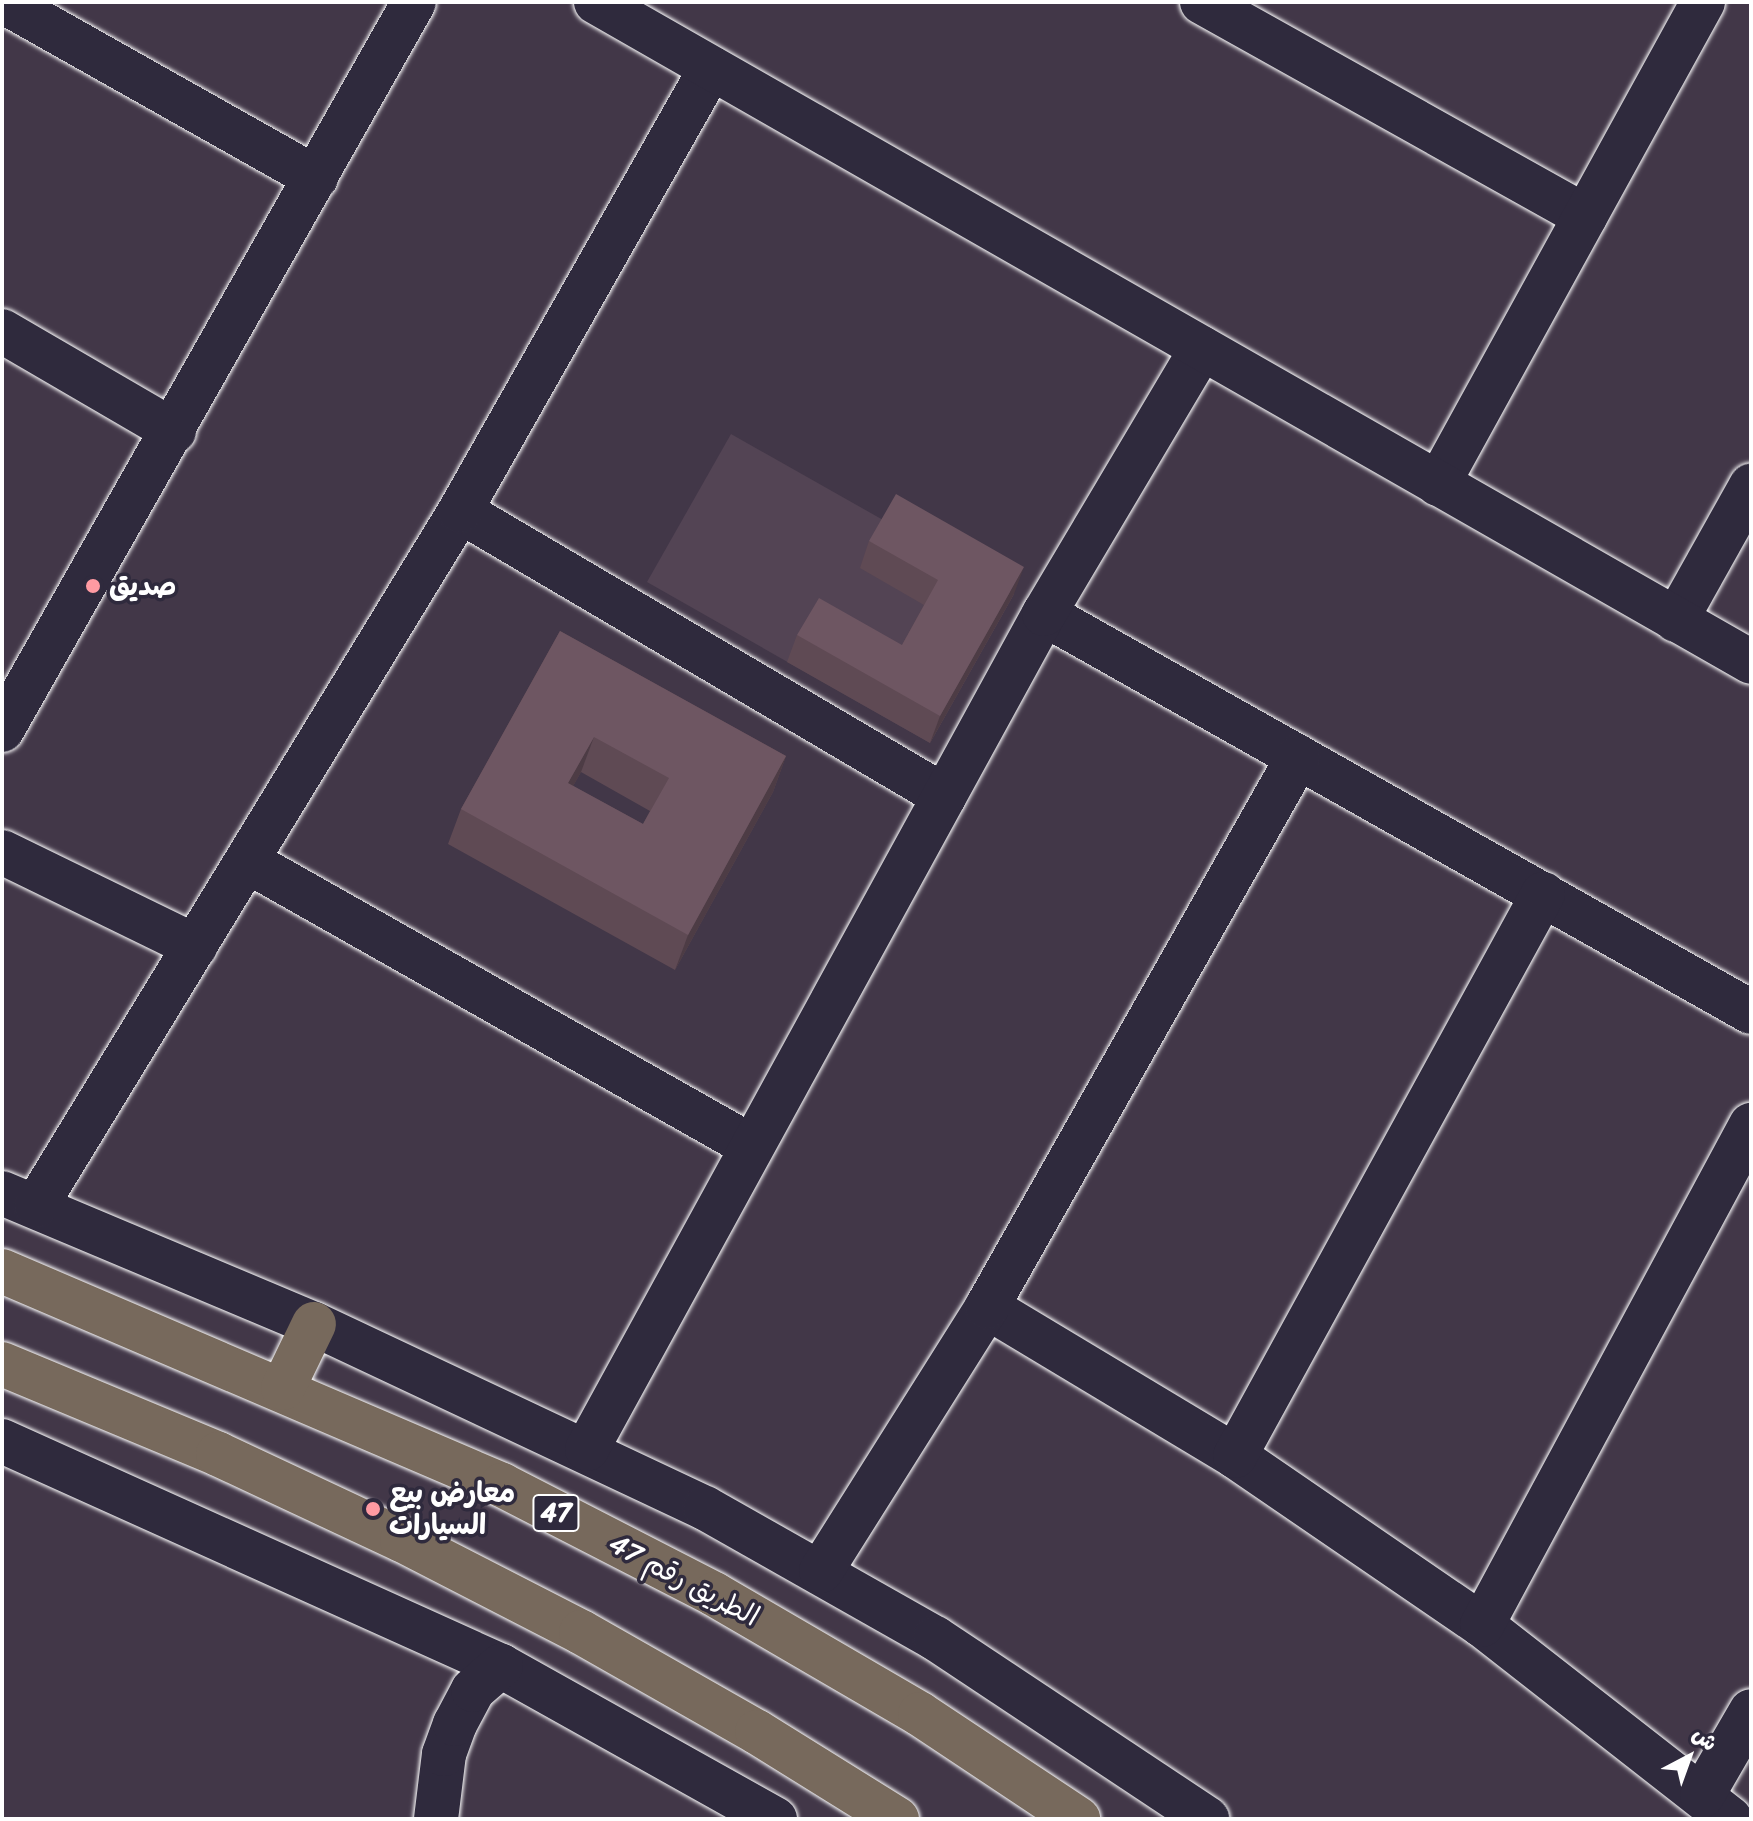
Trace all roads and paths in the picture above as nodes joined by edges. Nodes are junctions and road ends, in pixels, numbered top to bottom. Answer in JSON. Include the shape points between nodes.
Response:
{"nodes":[{"id":1,"x":4,"y":2,"type":"edge"},
{"id":2,"x":414,"y":2,"type":"edge"},
{"id":3,"x":596,"y":2,"type":"edge"},
{"id":4,"x":1202,"y":2,"type":"edge"},
{"id":5,"x":1703,"y":2,"type":"edge"},
{"id":6,"x":711,"y":68,"type":"junction"},
{"id":7,"x":316,"y":178,"type":"junction"},
{"id":8,"x":1585,"y":216,"type":"junction"},
{"id":9,"x":2,"y":331,"type":"edge"},
{"id":10,"x":1202,"y":348,"type":"junction"},
{"id":11,"x":174,"y":431,"type":"junction"},
{"id":12,"x":1438,"y":484,"type":"junction"},
{"id":13,"x":1751,"y":486,"type":"edge"},
{"id":14,"x":460,"y":511,"type":"junction"},
{"id":15,"x":1044,"y":614,"type":"junction"},
{"id":16,"x":1676,"y":620,"type":"junction"},
{"id":17,"x":1751,"y":662,"type":"edge"},
{"id":18,"x":2,"y":730,"type":"edge"},
{"id":19,"x":1298,"y":757,"type":"junction"},
{"id":20,"x":944,"y":796,"type":"junction"},
{"id":21,"x":2,"y":852,"type":"edge"},
{"id":22,"x":247,"y":861,"type":"junction"},
{"id":23,"x":1543,"y":894,"type":"junction"},
{"id":24,"x":195,"y":946,"type":"junction"},
{"id":25,"x":1751,"y":1012,"type":"edge"},
{"id":26,"x":1751,"y":1125,"type":"edge"},
{"id":27,"x":751,"y":1146,"type":"junction"},
{"id":28,"x":19,"y":1199,"type":"edge"},
{"id":29,"x":2,"y":1271,"type":"edge"},
{"id":30,"x":987,"y":1307,"type":"junction"},
{"id":31,"x":314,"y":1324,"type":"junction"},
{"id":32,"x":2,"y":1364,"type":"edge"},
{"id":33,"x":283,"y":1388,"type":"junction"},
{"id":34,"x":2,"y":1441,"type":"edge"},
{"id":35,"x":587,"y":1449,"type":"junction"},
{"id":36,"x":1235,"y":1456,"type":"junction"},
{"id":37,"x":821,"y":1571,"type":"junction"},
{"id":38,"x":1482,"y":1625,"type":"junction"},
{"id":39,"x":501,"y":1666,"type":"junction"},
{"id":40,"x":1751,"y":1711,"type":"edge"},
{"id":41,"x":1716,"y":1807,"type":"edge"},
{"id":42,"x":436,"y":1819,"type":"edge"},
{"id":43,"x":775,"y":1819,"type":"edge"},
{"id":44,"x":897,"y":1819,"type":"edge"},
{"id":45,"x":1078,"y":1819,"type":"edge"},
{"id":46,"x":1207,"y":1819,"type":"edge"}],
"edges":[{"from":1,"to":7,"type":"street"},
{"from":2,"to":7,"type":"street"},
{"from":3,"to":6,"type":"street"},
{"from":4,"to":8,"type":"street"},
{"from":5,"to":8,"type":"street"},
{"from":6,"to":10,"type":"street"},
{"from":6,"to":14,"type":"street"},
{"from":7,"to":11,"type":"street"},
{"from":8,"to":12,"type":"street"},
{"from":9,"to":11,"type":"street"},
{"from":10,"to":12,"type":"street"},
{"from":10,"to":15,"type":"street"},
{"from":11,"to":18,"type":"street"},
{"from":12,"to":16,"type":"street"},
{"from":13,"to":16,"type":"street"},
{"from":14,"to":20,"type":"street"},
{"from":14,"to":22,"type":"street"},
{"from":15,"to":19,"type":"street"},
{"from":15,"to":20,"type":"street"},
{"from":16,"to":17,"type":"street"},
{"from":19,"to":23,"type":"street"},
{"from":19,"to":30,"type":"street"},
{"from":20,"to":27,"type":"street"},
{"from":21,"to":24,"type":"street"},
{"from":22,"to":24,"type":"street"},
{"from":22,"to":27,"type":"street"},
{"from":23,"to":25,"type":"street"},
{"from":23,"to":36,"type":"street"},
{"from":24,"to":28,"type":"street"},
{"from":26,"to":38,"type":"street"},
{"from":27,"to":35,"type":"street"},
{"from":28,"to":31,"type":"street"},
{"from":29,"to":33,"type":"highway","name":"الطريق رقم 47","number":"47"},
{"from":30,"to":36,"type":"street"},
{"from":30,"to":37,"type":"street"},
{"from":31,"to":33,"type":"highway"},
{"from":31,"to":35,"type":"street"},
{"from":32,"to":44,"type":"highway","via":[[218,1454],[415,1547],[757,1732]]},
{"from":33,"to":45,"type":"highway","name":"الطريق رقم 47","number":"47","via":[[502,1485],[714,1594],[920,1714]]},
{"from":34,"to":39,"type":"street"},
{"from":35,"to":37,"type":"street"},
{"from":36,"to":38,"type":"street"},
{"from":37,"to":46,"type":"street","via":[[1051,1711]]},
{"from":38,"to":41,"type":"street"},
{"from":39,"to":42,"type":"street","via":[[473,1690],[455,1724],[444,1754]]},
{"from":39,"to":43,"type":"street"},
{"from":40,"to":41,"type":"street"}]}
